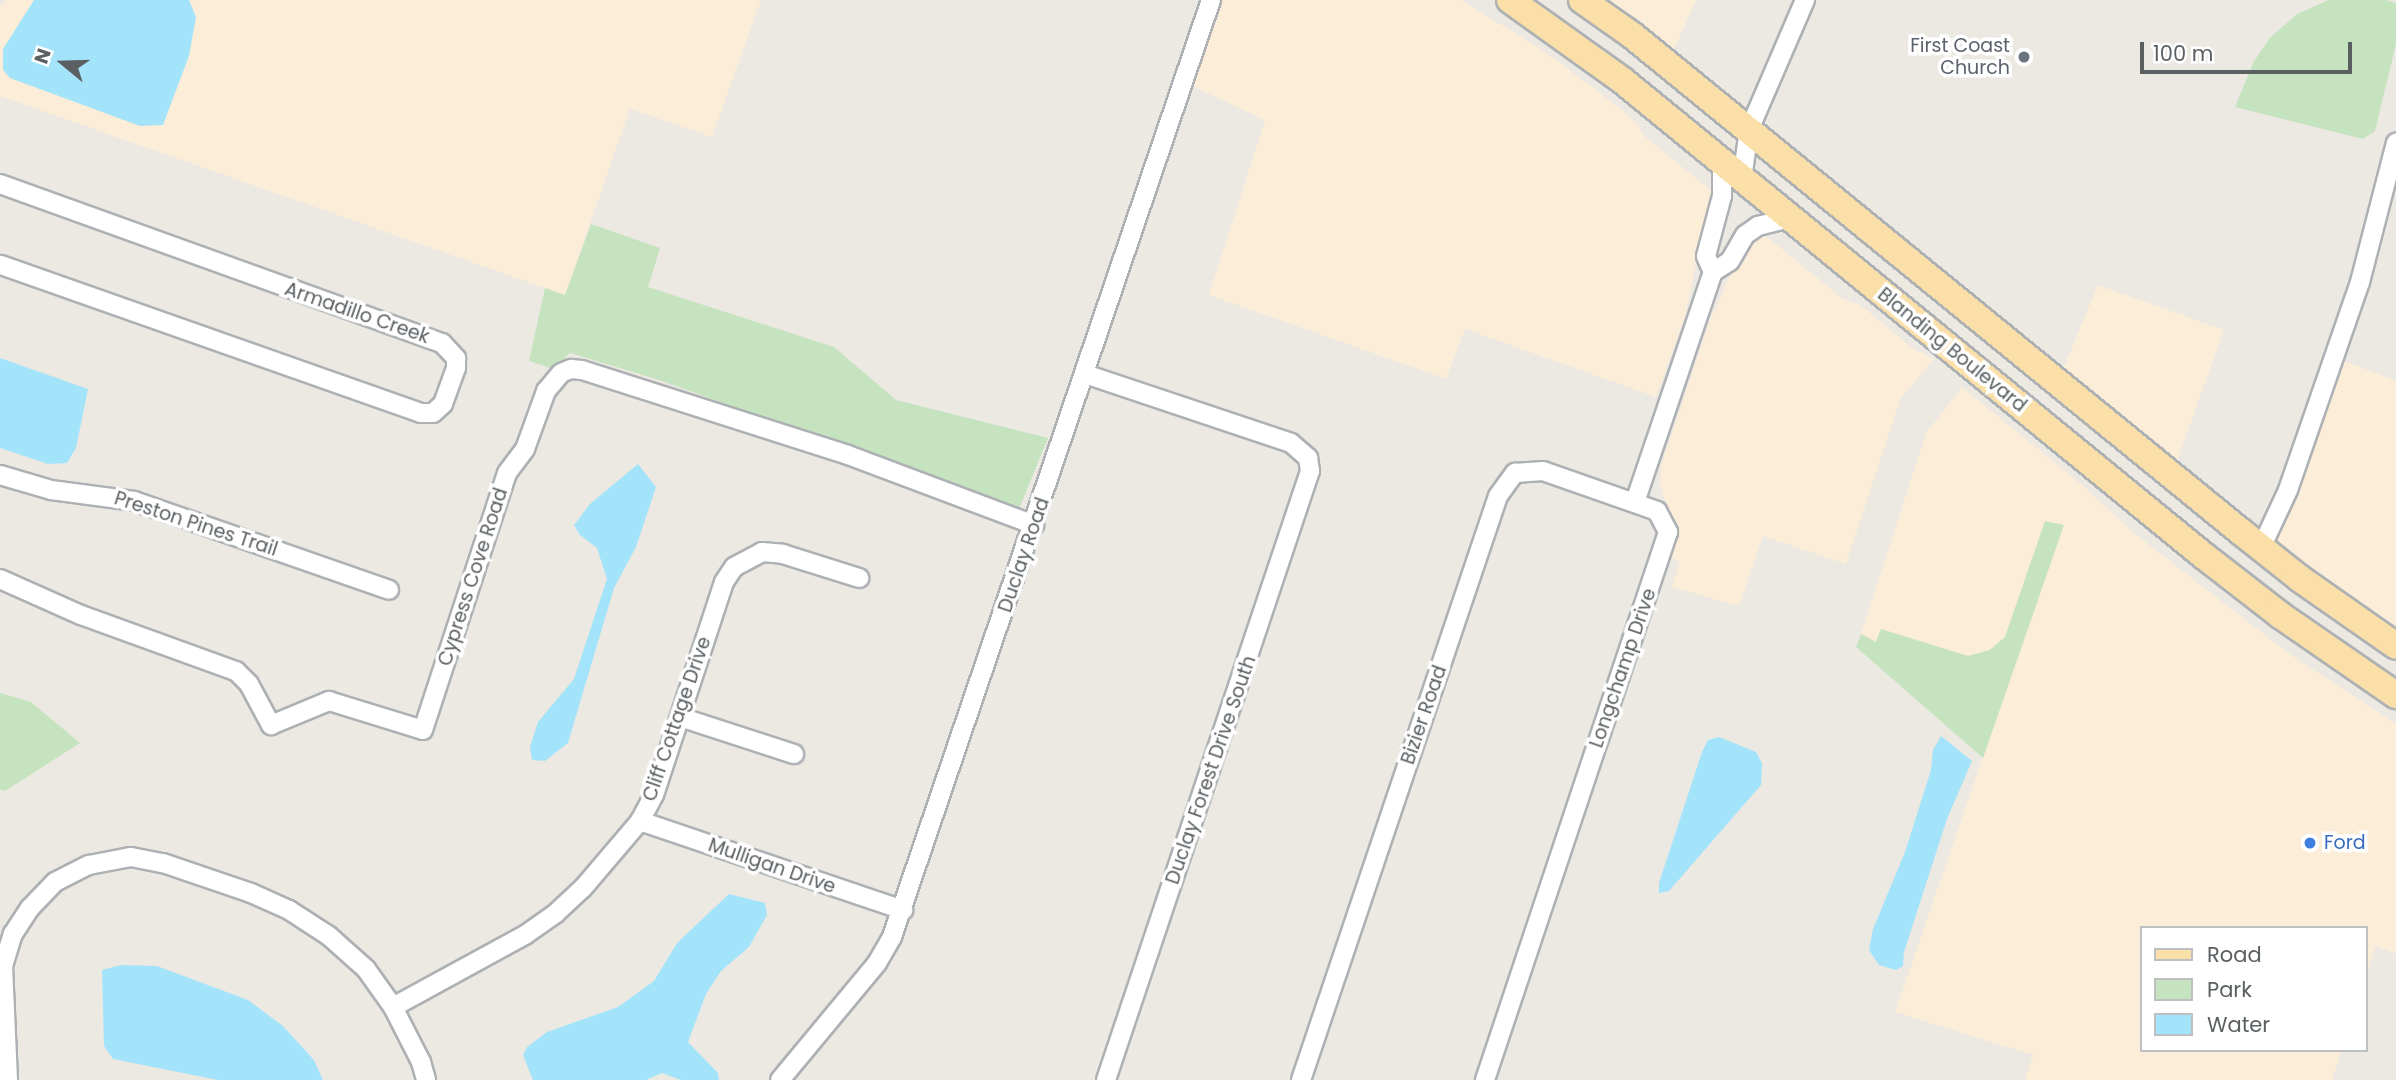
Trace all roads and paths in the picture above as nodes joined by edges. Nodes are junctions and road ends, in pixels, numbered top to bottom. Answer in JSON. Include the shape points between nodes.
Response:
{"nodes":[{"id":1,"x":1211,"y":0,"type":"edge"},
{"id":2,"x":1510,"y":0,"type":"edge"},
{"id":3,"x":1583,"y":0,"type":"edge"},
{"id":4,"x":1805,"y":0,"type":"edge"},
{"id":5,"x":1749,"y":130,"type":"junction"},
{"id":6,"x":2396,"y":143,"type":"edge"},
{"id":7,"x":1732,"y":170,"type":"junction"},
{"id":8,"x":0,"y":184,"type":"edge"},
{"id":9,"x":1791,"y":218,"type":"junction"},
{"id":10,"x":0,"y":265,"type":"edge"},
{"id":11,"x":1713,"y":272,"type":"junction"},
{"id":12,"x":1085,"y":374,"type":"junction"},
{"id":13,"x":2065,"y":390,"type":"junction"},
{"id":14,"x":2041,"y":422,"type":"junction"},
{"id":15,"x":0,"y":475,"type":"edge"},
{"id":16,"x":1635,"y":502,"type":"junction"},
{"id":17,"x":1034,"y":525,"type":"junction"},
{"id":18,"x":2261,"y":548,"type":"junction"},
{"id":19,"x":859,"y":578,"type":"dead end"},
{"id":20,"x":0,"y":579,"type":"edge"},
{"id":21,"x":389,"y":590,"type":"dead end"},
{"id":22,"x":2366,"y":626,"type":"junction"},
{"id":23,"x":2396,"y":646,"type":"edge"},
{"id":24,"x":2343,"y":660,"type":"junction"},
{"id":25,"x":2396,"y":695,"type":"edge"},
{"id":26,"x":680,"y":717,"type":"junction"},
{"id":27,"x":794,"y":754,"type":"dead end"},
{"id":28,"x":640,"y":821,"type":"junction"},
{"id":29,"x":903,"y":910,"type":"junction"},
{"id":30,"x":393,"y":1007,"type":"junction"},
{"id":31,"x":8,"y":1080,"type":"edge"},
{"id":32,"x":426,"y":1080,"type":"edge"},
{"id":33,"x":780,"y":1080,"type":"edge"},
{"id":34,"x":1107,"y":1080,"type":"edge"},
{"id":35,"x":1301,"y":1080,"type":"edge"},
{"id":36,"x":1485,"y":1080,"type":"edge"}],
"edges":[{"from":1,"to":12,"type":"street","name":"Duclay Road"},
{"from":2,"to":7,"type":"main road","name":"Blanding Boulevard","via":[[1623,81]]},
{"from":3,"to":5,"type":"main road"},
{"from":4,"to":5,"type":"street"},
{"from":5,"to":7,"type":"street"},
{"from":5,"to":13,"type":"main road"},
{"from":6,"to":18,"type":"street","via":[[2356,295],[2288,490]]},
{"from":7,"to":9,"type":"main road","name":"Blanding Boulevard"},
{"from":7,"to":11,"type":"street","via":[[1706,256]]},
{"from":8,"to":10,"type":"street","name":"Armadillo Creek","via":[[442,343],[456,358],[456,368],[443,404],[433,413],[421,414]]},
{"from":9,"to":11,"type":"street","via":[[1758,226],[1745,235],[1730,261]]},
{"from":9,"to":14,"type":"main road","name":"Blanding Boulevard"},
{"from":11,"to":16,"type":"street"},
{"from":12,"to":17,"type":"street","name":"Duclay Road"},
{"from":12,"to":34,"type":"street","name":"Duclay Forest Drive South","via":[[1291,443],[1308,458],[1308,484]]},
{"from":13,"to":14,"type":"main road"},
{"from":13,"to":18,"type":"main road"},
{"from":14,"to":24,"type":"main road","name":"Blanding Boulevard","via":[[2214,564]]},
{"from":15,"to":21,"type":"street","name":"Preston Pines Trail","via":[[51,490],[134,501]]},
{"from":16,"to":35,"type":"street","name":"Bizier Road","via":[[1543,471],[1515,473],[1506,482]]},
{"from":16,"to":36,"type":"street","name":"Longchamp Drive","via":[[1663,516],[1666,542]]},
{"from":17,"to":20,"type":"street","name":"Cypress Cove Road","via":[[848,455],[571,369],[561,373],[546,391],[525,449],[507,473],[423,730],[329,701],[271,725],[249,684],[236,671],[81,615]]},
{"from":17,"to":29,"type":"street","name":"Duclay Road"},
{"from":18,"to":22,"type":"main road"},
{"from":19,"to":26,"type":"street","name":"Cliff Cottage Drive","via":[[783,554],[762,552],[734,567],[724,582]]},
{"from":22,"to":23,"type":"main road"},
{"from":22,"to":24,"type":"main road"},
{"from":24,"to":25,"type":"main road","name":"Blanding Boulevard"},
{"from":26,"to":27,"type":"street"},
{"from":26,"to":28,"type":"street","name":"Cliff Cottage Drive","via":[[654,795]]},
{"from":28,"to":29,"type":"street","name":"Mulligan Drive"},
{"from":28,"to":30,"type":"street","name":"Cliff Cottage Drive","via":[[556,914]]},
{"from":29,"to":33,"type":"street","name":"Duclay Road","via":[[877,963]]},
{"from":30,"to":31,"type":"street","via":[[366,970],[329,936],[289,910],[163,863],[131,857],[89,865],[55,882],[13,934],[3,965]]},
{"from":30,"to":32,"type":"street"}]}
